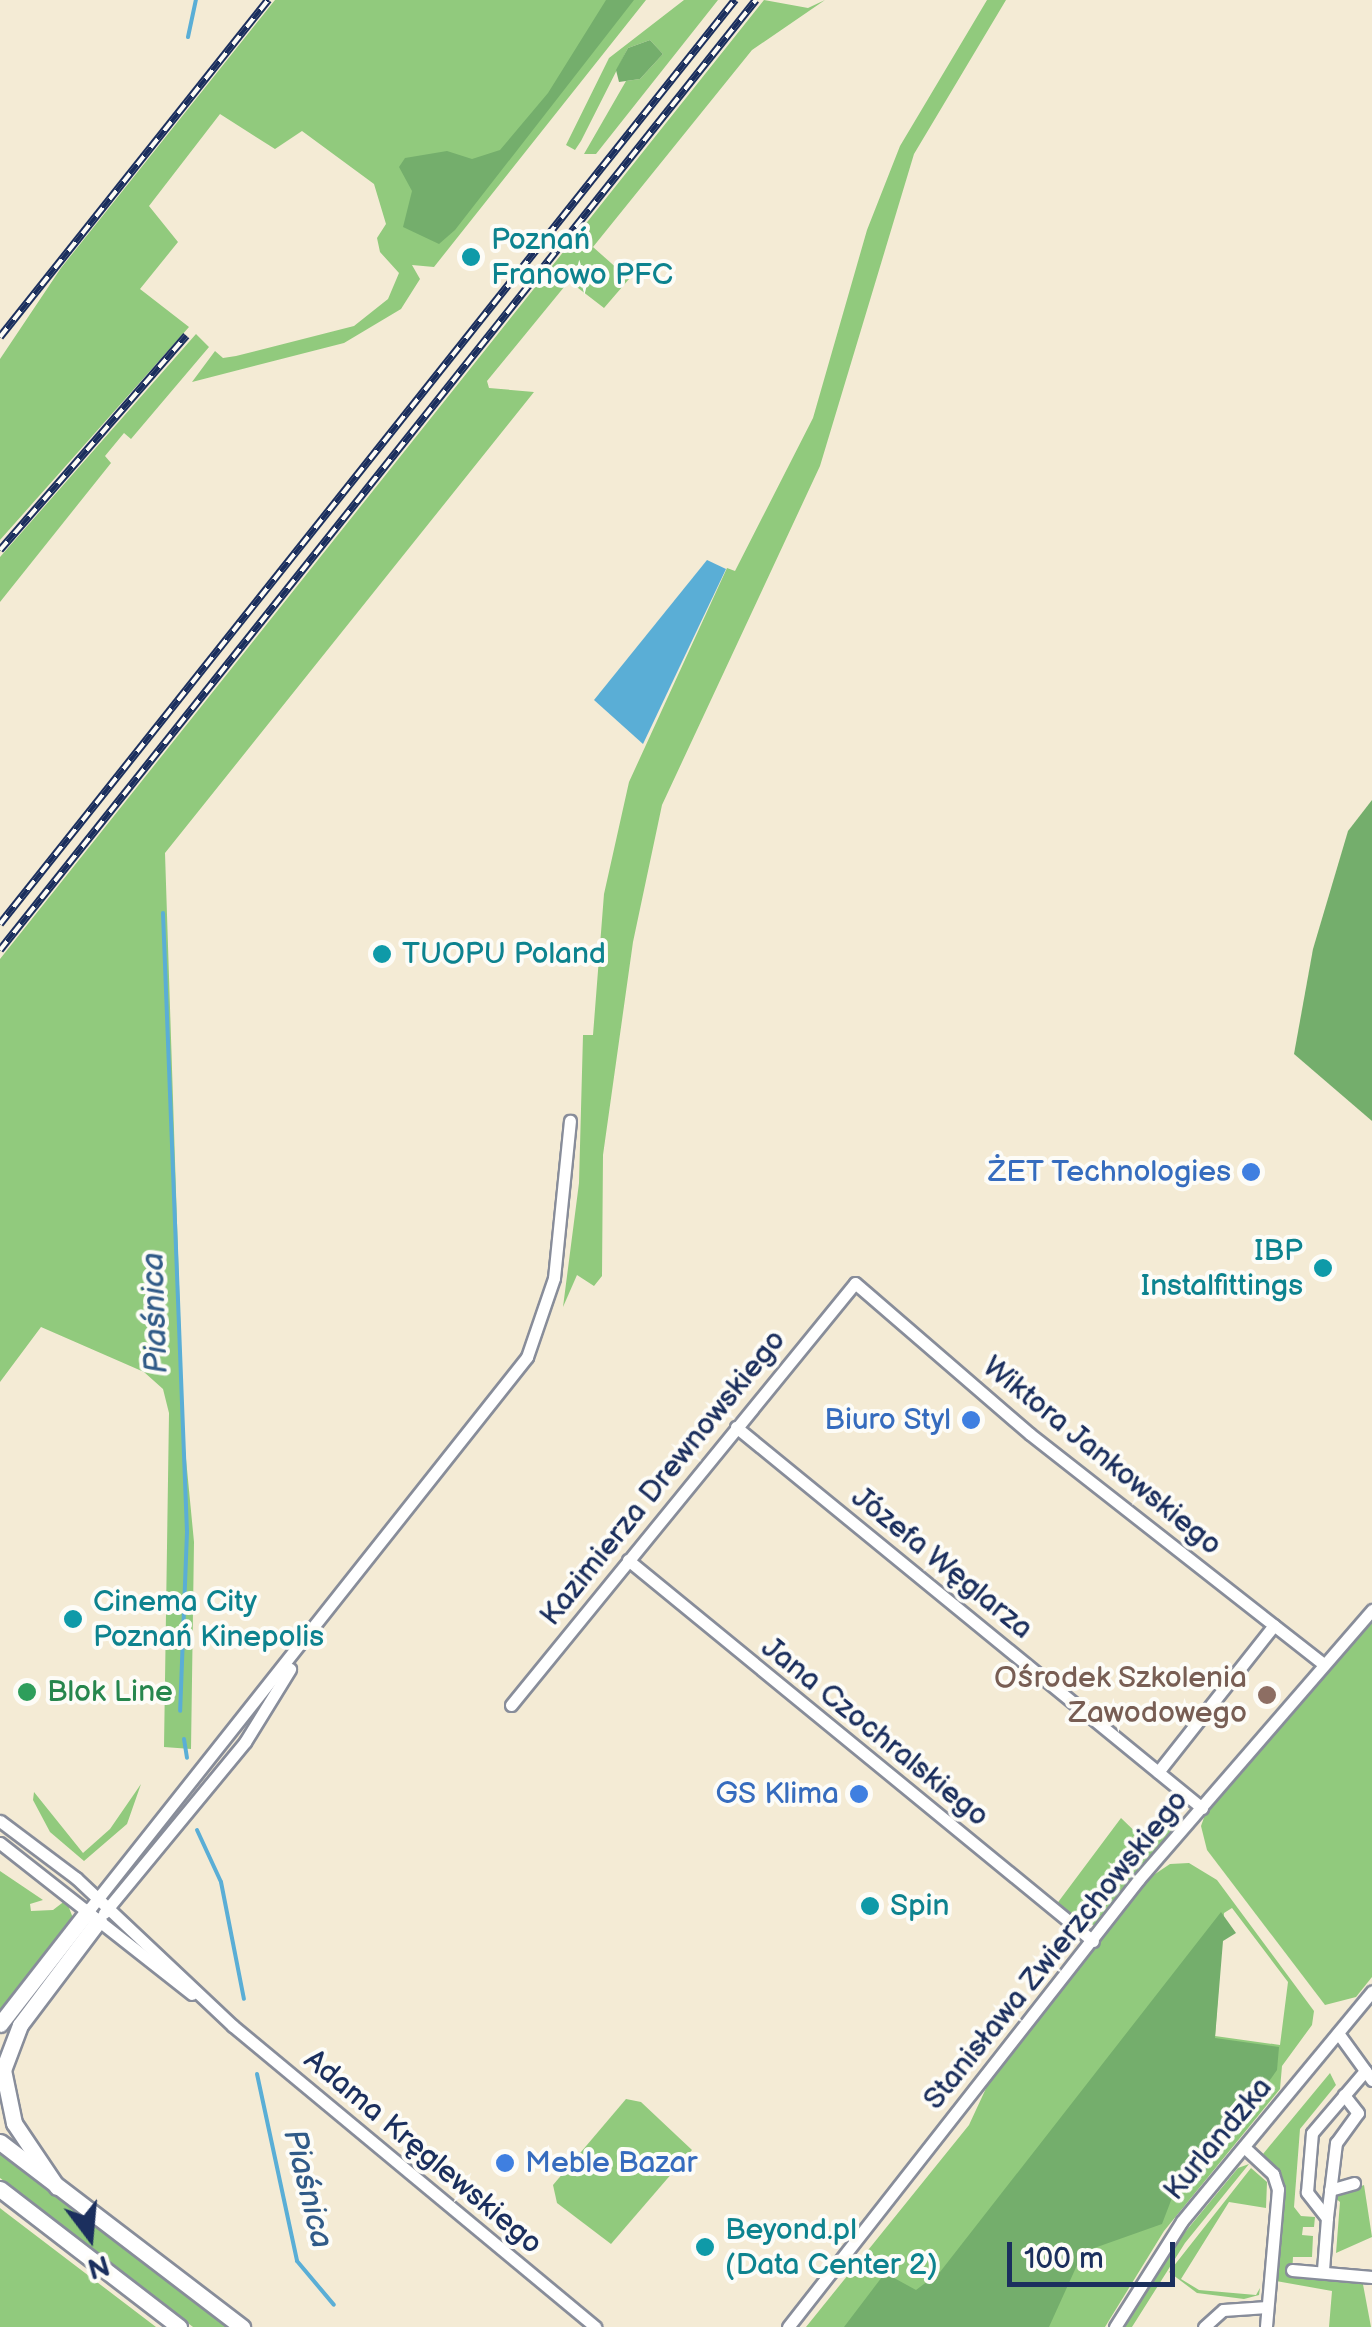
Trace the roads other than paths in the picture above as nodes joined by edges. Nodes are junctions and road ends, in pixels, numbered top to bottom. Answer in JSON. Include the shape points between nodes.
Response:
{"nodes":[{"id":1,"x":570,"y":1121,"type":"dead end"},
{"id":2,"x":855,"y":1283,"type":"joint"},
{"id":3,"x":736,"y":1427,"type":"junction"},
{"id":4,"x":628,"y":1560,"type":"junction"},
{"id":5,"x":1372,"y":1610,"type":"edge"},
{"id":6,"x":1274,"y":1625,"type":"junction"},
{"id":7,"x":312,"y":1634,"type":"junction"},
{"id":8,"x":1322,"y":1663,"type":"junction"},
{"id":9,"x":510,"y":1706,"type":"dead end"},
{"id":10,"x":214,"y":1752,"type":"junction"},
{"id":11,"x":229,"y":1760,"type":"junction"},
{"id":12,"x":1158,"y":1772,"type":"junction"},
{"id":13,"x":1202,"y":1808,"type":"junction"},
{"id":14,"x":0,"y":1821,"type":"edge"},
{"id":15,"x":0,"y":1842,"type":"edge"},
{"id":16,"x":97,"y":1910,"type":"junction"},
{"id":17,"x":1092,"y":1941,"type":"junction"},
{"id":18,"x":1372,"y":1991,"type":"edge"},
{"id":19,"x":220,"y":2014,"type":"junction"},
{"id":20,"x":0,"y":2024,"type":"edge"},
{"id":21,"x":1338,"y":2034,"type":"junction"},
{"id":22,"x":1368,"y":2076,"type":"edge"},
{"id":23,"x":1344,"y":2095,"type":"junction"},
{"id":24,"x":0,"y":2142,"type":"edge"},
{"id":25,"x":1244,"y":2147,"type":"junction"},
{"id":26,"x":1354,"y":2183,"type":"dead end"},
{"id":27,"x":57,"y":2187,"type":"junction"},
{"id":28,"x":0,"y":2189,"type":"edge"},
{"id":29,"x":1330,"y":2190,"type":"junction"},
{"id":30,"x":0,"y":2198,"type":"edge"},
{"id":31,"x":27,"y":2210,"type":"junction"},
{"id":32,"x":1327,"y":2218,"type":"junction"},
{"id":33,"x":1292,"y":2270,"type":"dead end"},
{"id":34,"x":1324,"y":2270,"type":"junction"},
{"id":35,"x":1371,"y":2279,"type":"edge"},
{"id":36,"x":1267,"y":2308,"type":"junction"},
{"id":37,"x":178,"y":2327,"type":"edge"},
{"id":38,"x":242,"y":2327,"type":"edge"},
{"id":39,"x":595,"y":2327,"type":"edge"},
{"id":40,"x":788,"y":2327,"type":"edge"},
{"id":41,"x":1116,"y":2327,"type":"edge"},
{"id":42,"x":1204,"y":2327,"type":"edge"},
{"id":43,"x":1266,"y":2327,"type":"edge"}],
"edges":[{"from":1,"to":7,"type":"street","via":[[554,1278],[527,1358]]},
{"from":2,"to":3,"type":"street","name":"Kazimierza Drewnowskiego"},
{"from":2,"to":6,"type":"street","name":"Wiktora Jankowskiego","via":[[1030,1434]]},
{"from":3,"to":4,"type":"street","name":"Kazimierza Drewnowskiego"},
{"from":3,"to":12,"type":"street","name":"Józefa Węglarza"},
{"from":4,"to":9,"type":"street","name":"Kazimierza Drewnowskiego"},
{"from":4,"to":17,"type":"street","name":"Jana Czochralskiego"},
{"from":5,"to":8,"type":"street","name":"Stanisława Zwierzchowskiego"},
{"from":6,"to":8,"type":"street","name":"Wiktora Jankowskiego"},
{"from":6,"to":12,"type":"street"},
{"from":7,"to":10,"type":"street"},
{"from":7,"to":11,"type":"street"},
{"from":8,"to":13,"type":"street","name":"Stanisława Zwierzchowskiego"},
{"from":10,"to":11,"type":"street"},
{"from":10,"to":16,"type":"street"},
{"from":11,"to":16,"type":"street"},
{"from":12,"to":13,"type":"street","name":"Józefa Węglarza"},
{"from":13,"to":17,"type":"street","name":"Stanisława Zwierzchowskiego"},
{"from":14,"to":16,"type":"street"},
{"from":15,"to":16,"type":"street"},
{"from":16,"to":19,"type":"street","name":"Adama Kręglewskiego"},
{"from":16,"to":19,"type":"street","name":"Adama Kręglewskiego","via":[[121,1938]]},
{"from":16,"to":20,"type":"main road"},
{"from":16,"to":27,"type":"main road","via":[[20,2025],[3,2070],[14,2123]]},
{"from":17,"to":40,"type":"street","name":"Stanisława Zwierzchowskiego"},
{"from":18,"to":21,"type":"street","name":"Kurlandzka"},
{"from":19,"to":39,"type":"street","name":"Adama Kręglewskiego"},
{"from":21,"to":22,"type":"street"},
{"from":21,"to":25,"type":"street","name":"Kurlandzka"},
{"from":22,"to":23,"type":"street"},
{"from":23,"to":29,"type":"street","via":[[1358,2113],[1336,2143]]},
{"from":23,"to":32,"type":"street","via":[[1312,2133],[1307,2192]]},
{"from":24,"to":27,"type":"main road"},
{"from":25,"to":36,"type":"street","via":[[1273,2174],[1278,2189]]},
{"from":25,"to":41,"type":"street","name":"Kurlandzka","via":[[1167,2242]]},
{"from":26,"to":29,"type":"street"},
{"from":27,"to":38,"type":"main road"},
{"from":28,"to":31,"type":"main road"},
{"from":29,"to":32,"type":"street"},
{"from":30,"to":31,"type":"main road"},
{"from":31,"to":37,"type":"main road"},
{"from":32,"to":34,"type":"street"},
{"from":33,"to":34,"type":"street"},
{"from":34,"to":35,"type":"street"},
{"from":36,"to":42,"type":"street","via":[[1223,2310]]},
{"from":36,"to":43,"type":"street"}]}
